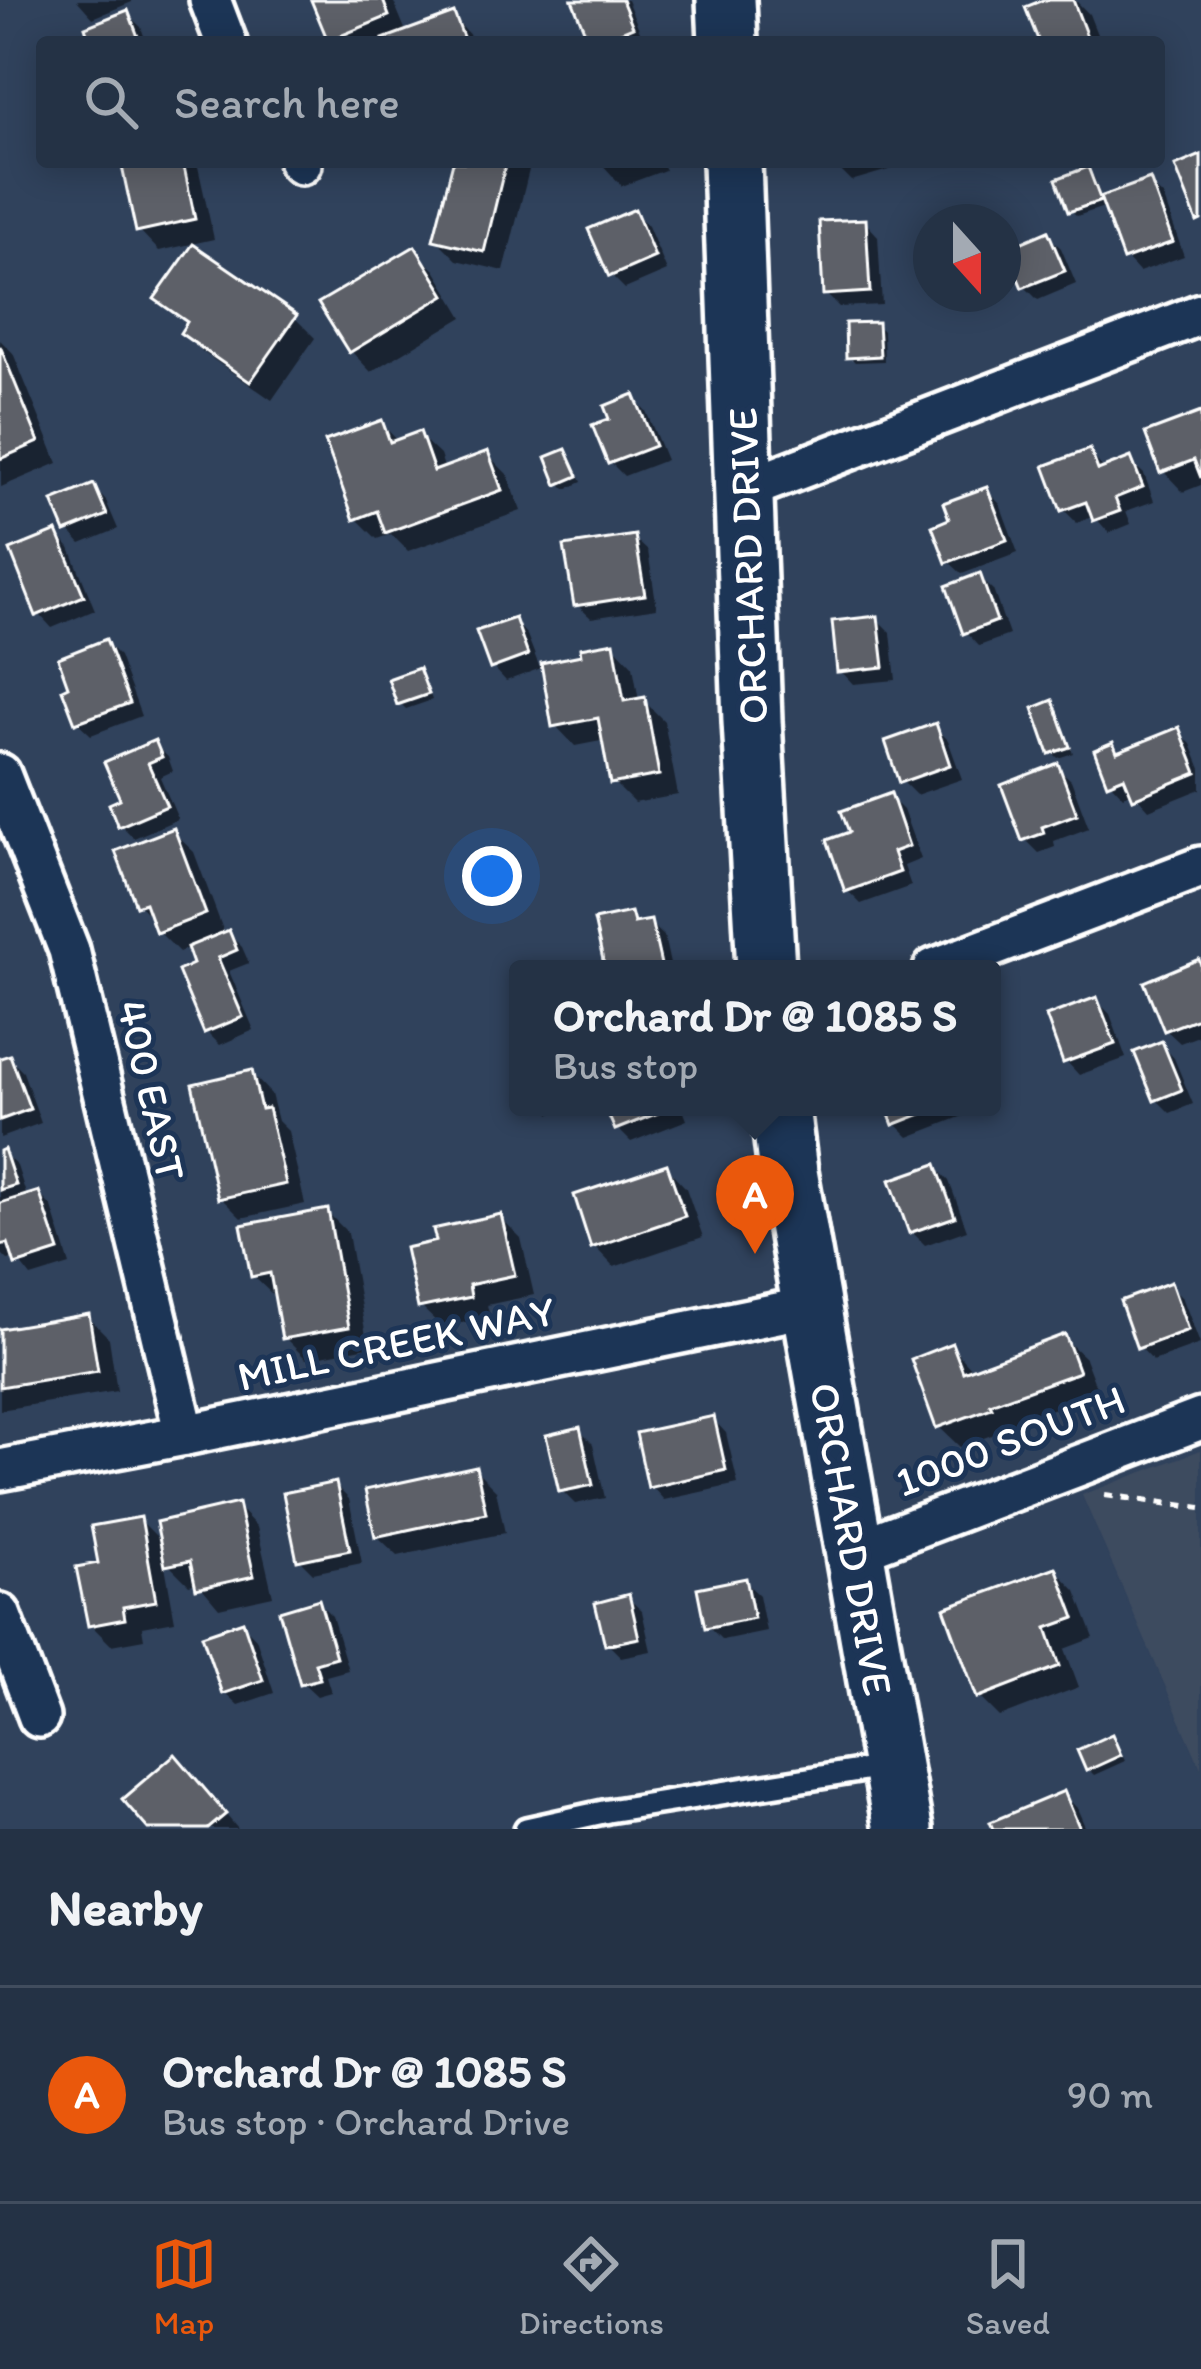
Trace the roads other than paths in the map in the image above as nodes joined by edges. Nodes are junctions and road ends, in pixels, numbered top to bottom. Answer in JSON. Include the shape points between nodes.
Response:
{"nodes":[{"id":1,"x":210,"y":0,"type":"edge"},
{"id":2,"x":726,"y":0,"type":"edge"},
{"id":3,"x":224,"y":36,"type":"edge"},
{"id":4,"x":728,"y":36,"type":"edge"},
{"id":5,"x":732,"y":168,"type":"edge"},
{"id":6,"x":1201,"y":314,"type":"edge"},
{"id":7,"x":745,"y":490,"type":"junction"},
{"id":8,"x":0,"y":775,"type":"edge"},
{"id":9,"x":1201,"y":867,"type":"edge"},
{"id":10,"x":765,"y":960,"type":"edge"},
{"id":11,"x":958,"y":960,"type":"edge"},
{"id":12,"x":781,"y":1116,"type":"edge"},
{"id":13,"x":812,"y":1306,"type":"junction"},
{"id":14,"x":1201,"y":1419,"type":"edge"},
{"id":15,"x":185,"y":1436,"type":"junction"},
{"id":16,"x":0,"y":1470,"type":"edge"},
{"id":17,"x":854,"y":1551,"type":"junction"},
{"id":18,"x":0,"y":1614,"type":"edge"},
{"id":19,"x":39,"y":1718,"type":"dead end"},
{"id":20,"x":891,"y":1766,"type":"junction"},
{"id":21,"x":526,"y":1829,"type":"edge"},
{"id":22,"x":902,"y":1829,"type":"edge"}],
"edges":[{"from":1,"to":3,"type":"street"},
{"from":2,"to":4,"type":"main road"},
{"from":5,"to":7,"type":"main road","name":"ORCHARD DRIVE"},
{"from":6,"to":7,"type":"street"},
{"from":7,"to":10,"type":"main road","name":"ORCHARD DRIVE"},
{"from":8,"to":15,"type":"street","name":"400 EAST","via":[[69,950]]},
{"from":9,"to":11,"type":"street"},
{"from":12,"to":13,"type":"main road","name":"ORCHARD DRIVE"},
{"from":13,"to":15,"type":"street","name":"MILL CREEK WAY"},
{"from":13,"to":17,"type":"main road","name":"ORCHARD DRIVE"},
{"from":14,"to":17,"type":"street","name":"1000 SOUTH"},
{"from":15,"to":16,"type":"street","name":"MILL CREEK WAY"},
{"from":17,"to":20,"type":"main road","name":"ORCHARD DRIVE"},
{"from":18,"to":19,"type":"street"},
{"from":20,"to":21,"type":"lane"},
{"from":20,"to":22,"type":"main road","name":"ORCHARD DRIVE"}]}
